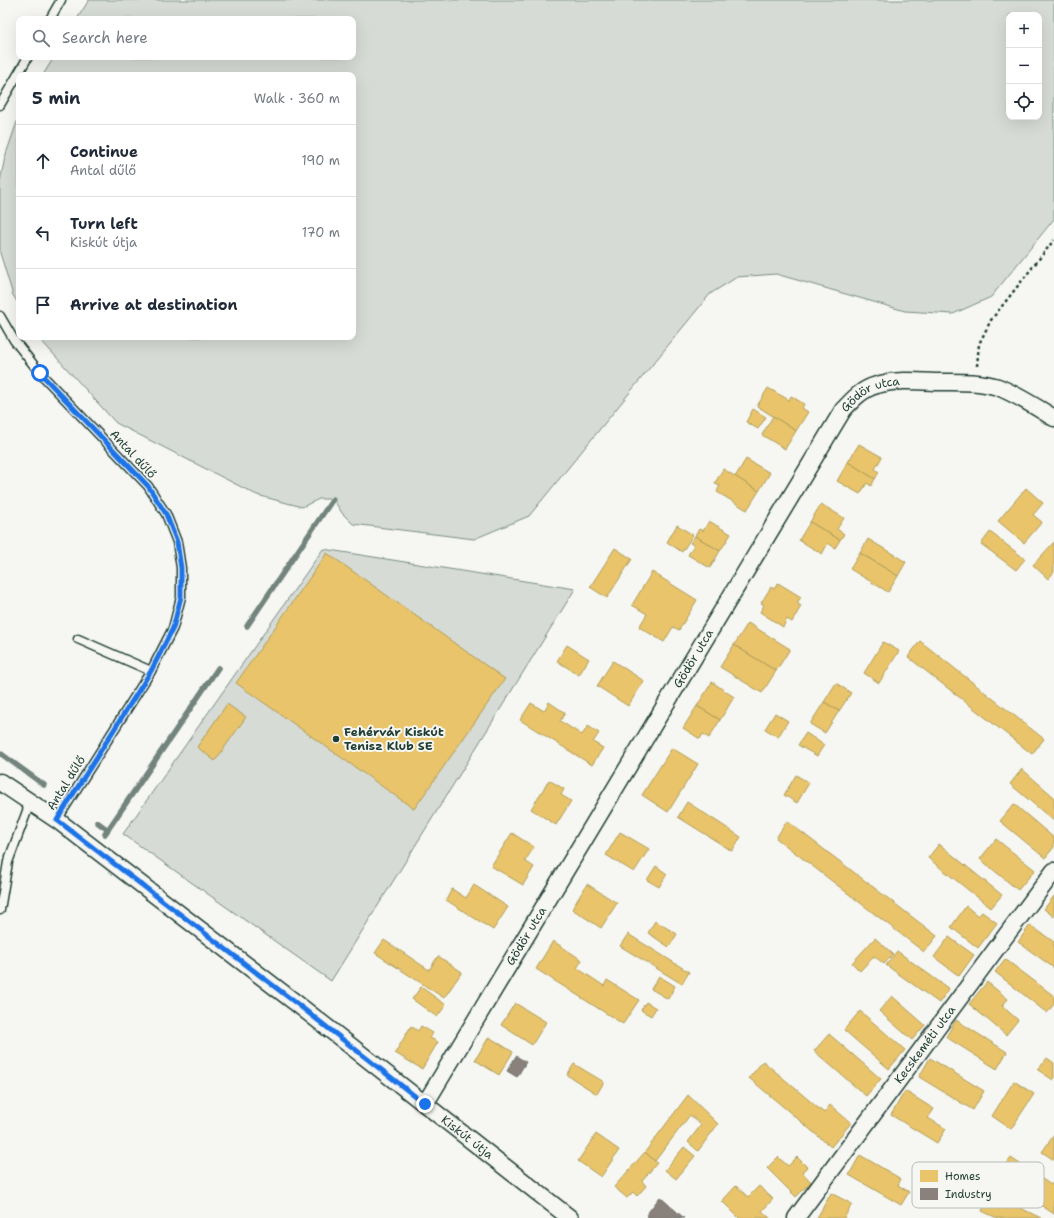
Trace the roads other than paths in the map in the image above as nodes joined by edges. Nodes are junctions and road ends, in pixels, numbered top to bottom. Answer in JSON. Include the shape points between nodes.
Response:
{"nodes":[{"id":1,"x":62,"y":0,"type":"edge"},
{"id":2,"x":52,"y":16,"type":"edge"},
{"id":3,"x":26,"y":60,"type":"edge"},
{"id":4,"x":19,"y":72,"type":"edge"},
{"id":5,"x":16,"y":78,"type":"edge"},
{"id":6,"x":0,"y":105,"type":"edge"},
{"id":7,"x":0,"y":316,"type":"edge"},
{"id":8,"x":1054,"y":418,"type":"edge"},
{"id":9,"x":78,"y":639,"type":"dead end"},
{"id":10,"x":151,"y":671,"type":"junction"},
{"id":11,"x":0,"y":782,"type":"edge"},
{"id":12,"x":30,"y":803,"type":"junction"},
{"id":13,"x":57,"y":820,"type":"junction"},
{"id":14,"x":1054,"y":871,"type":"edge"},
{"id":15,"x":0,"y":910,"type":"edge"},
{"id":16,"x":425,"y":1104,"type":"junction"},
{"id":17,"x":570,"y":1218,"type":"edge"},
{"id":18,"x":796,"y":1218,"type":"edge"}],
"edges":[{"from":1,"to":2,"type":"lane"},
{"from":3,"to":4,"type":"lane"},
{"from":5,"to":6,"type":"lane"},
{"from":7,"to":10,"type":"lane","name":"Antal dűlő","via":[[14,340],[40,373],[148,486],[166,514],[177,542],[181,568],[181,597],[173,628]]},
{"from":8,"to":16,"type":"street","name":"Gödör utca","via":[[1028,401],[997,387],[975,383],[882,383],[861,391],[843,410]]},
{"from":9,"to":10,"type":"lane"},
{"from":10,"to":13,"type":"lane","name":"Antal dűlő"},
{"from":11,"to":12,"type":"street","name":"Kiskút útja"},
{"from":12,"to":13,"type":"street","name":"Kiskút útja"},
{"from":12,"to":15,"type":"lane","via":[[8,862]]},
{"from":13,"to":16,"type":"street","name":"Kiskút útja"},
{"from":14,"to":18,"type":"street","name":"Kecskeméti utca"},
{"from":16,"to":17,"type":"street","name":"Kiskút útja"}]}
